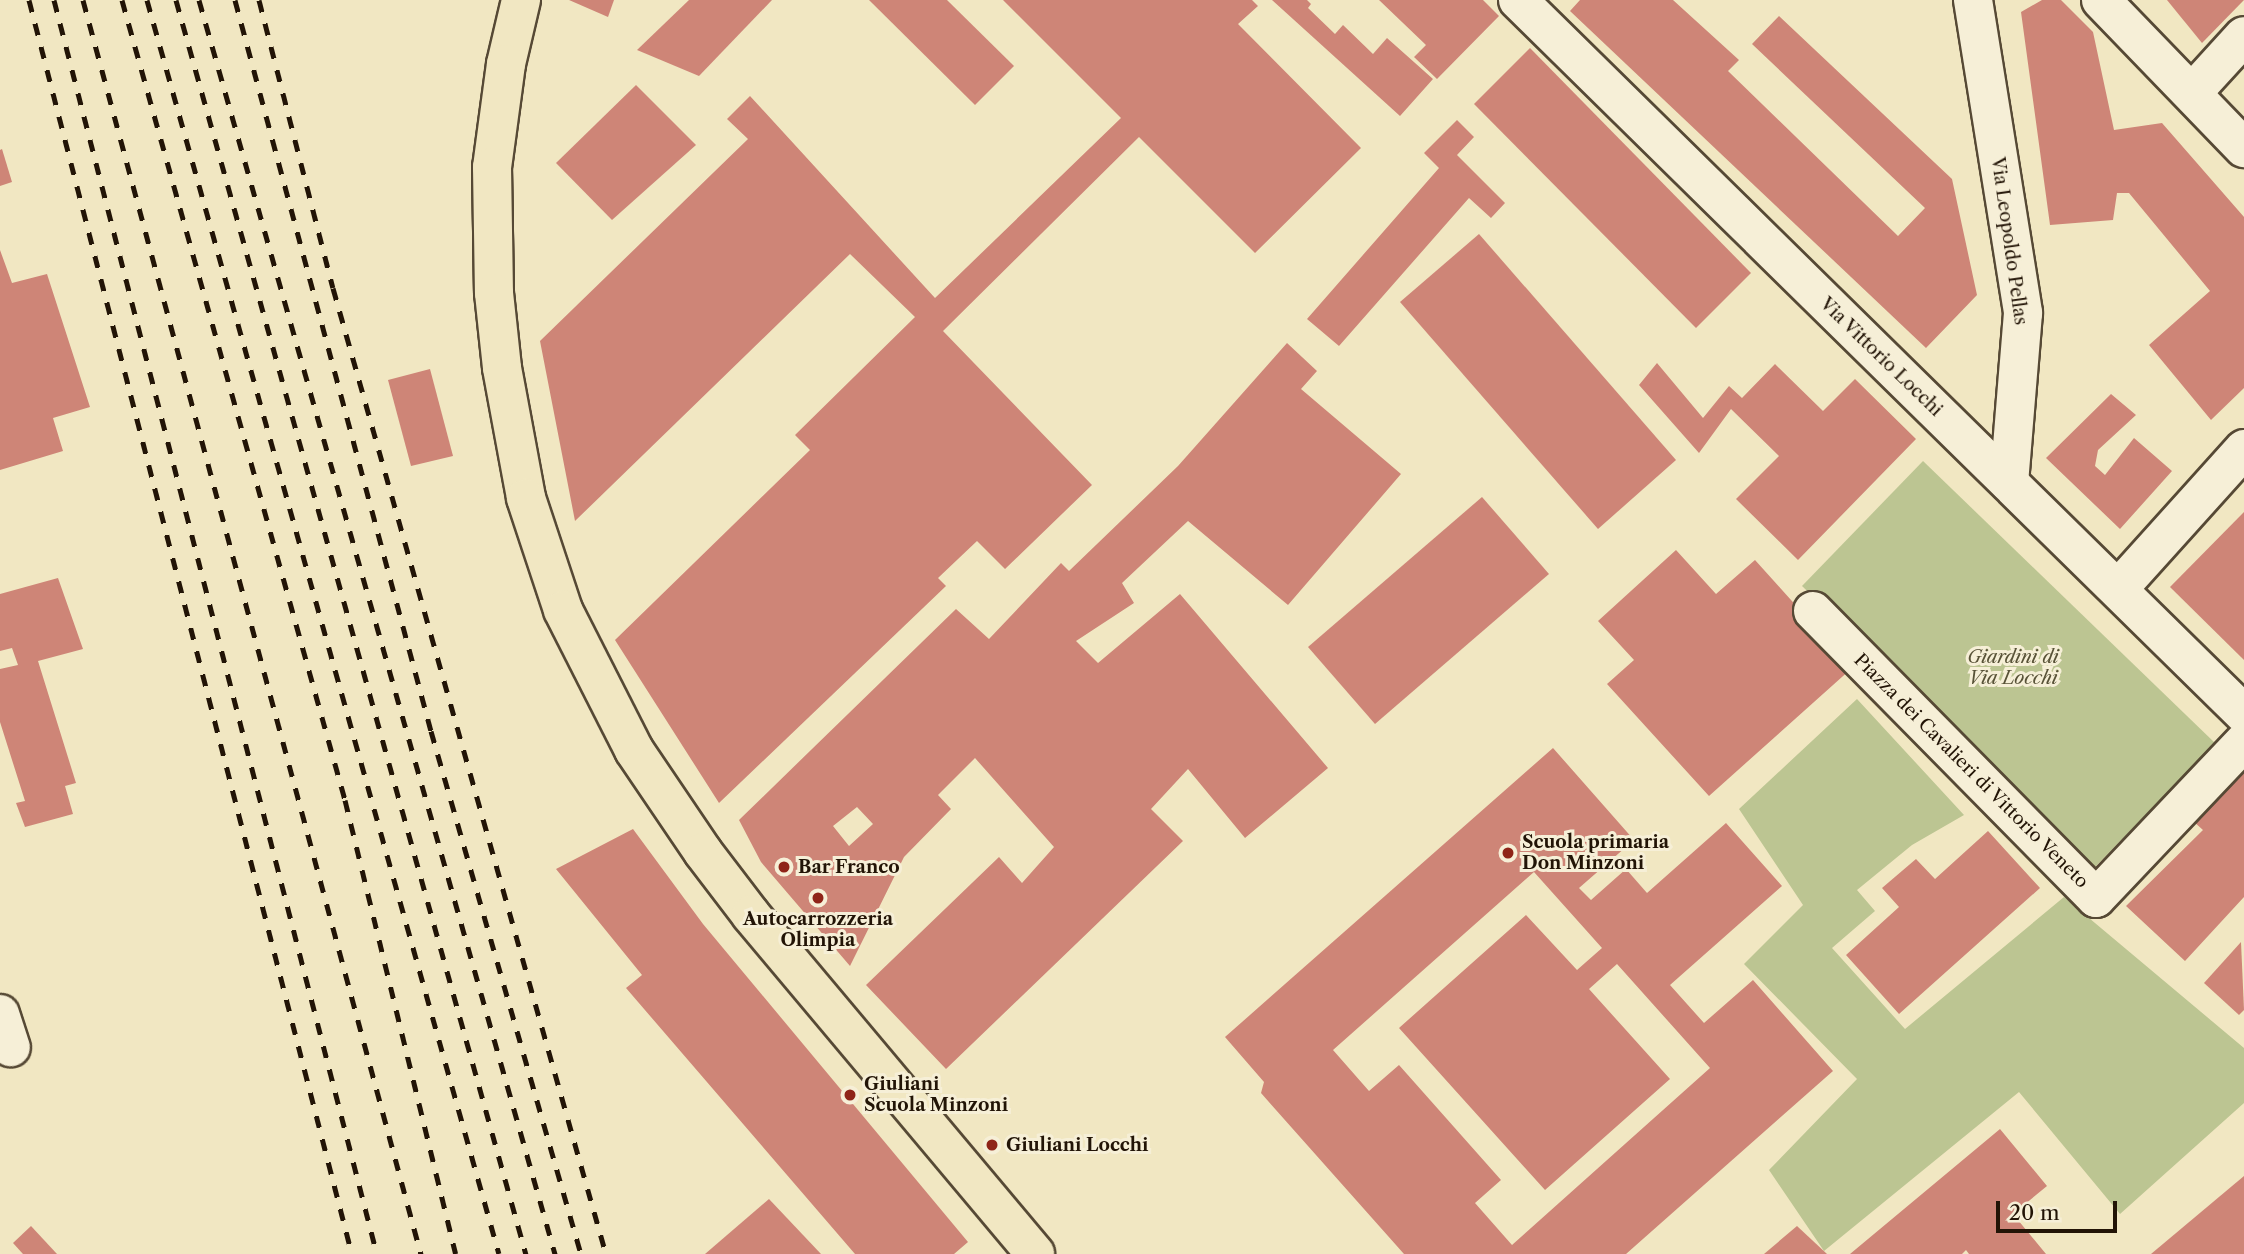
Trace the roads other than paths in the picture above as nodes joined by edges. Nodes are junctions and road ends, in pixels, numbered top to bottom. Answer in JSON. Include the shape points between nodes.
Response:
{"nodes":[{"id":1,"x":521,"y":0,"type":"edge"},
{"id":2,"x":1518,"y":0,"type":"edge"},
{"id":3,"x":1973,"y":0,"type":"edge"},
{"id":4,"x":2101,"y":0,"type":"edge"},
{"id":5,"x":2244,"y":36,"type":"edge"},
{"id":6,"x":2192,"y":93,"type":"junction"},
{"id":7,"x":2244,"y":148,"type":"edge"},
{"id":8,"x":2244,"y":449,"type":"edge"},
{"id":9,"x":2009,"y":482,"type":"junction"},
{"id":10,"x":2119,"y":588,"type":"junction"},
{"id":11,"x":1813,"y":611,"type":"dead end"},
{"id":12,"x":2244,"y":713,"type":"edge"},
{"id":13,"x":2244,"y":742,"type":"edge"},
{"id":14,"x":1035,"y":1254,"type":"edge"}],
"edges":[{"from":1,"to":14,"type":"main road","via":[[506,64],[492,167],[494,293],[502,368],[526,498],[563,610],[634,750],[703,852]]},
{"from":2,"to":9,"type":"street","name":"Via Vittorio Locchi"},
{"from":3,"to":9,"type":"street","name":"Via Leopoldo Pellas","via":[[2022,313]]},
{"from":4,"to":6,"type":"street"},
{"from":5,"to":6,"type":"street"},
{"from":6,"to":7,"type":"street"},
{"from":8,"to":10,"type":"street"},
{"from":9,"to":10,"type":"street","name":"Via Vittorio Locchi"},
{"from":10,"to":12,"type":"street","name":"Via Vittorio Locchi"},
{"from":11,"to":13,"type":"street","name":"Piazza dei Cavalieri di Vittorio Veneto","via":[[2096,898]]}]}
